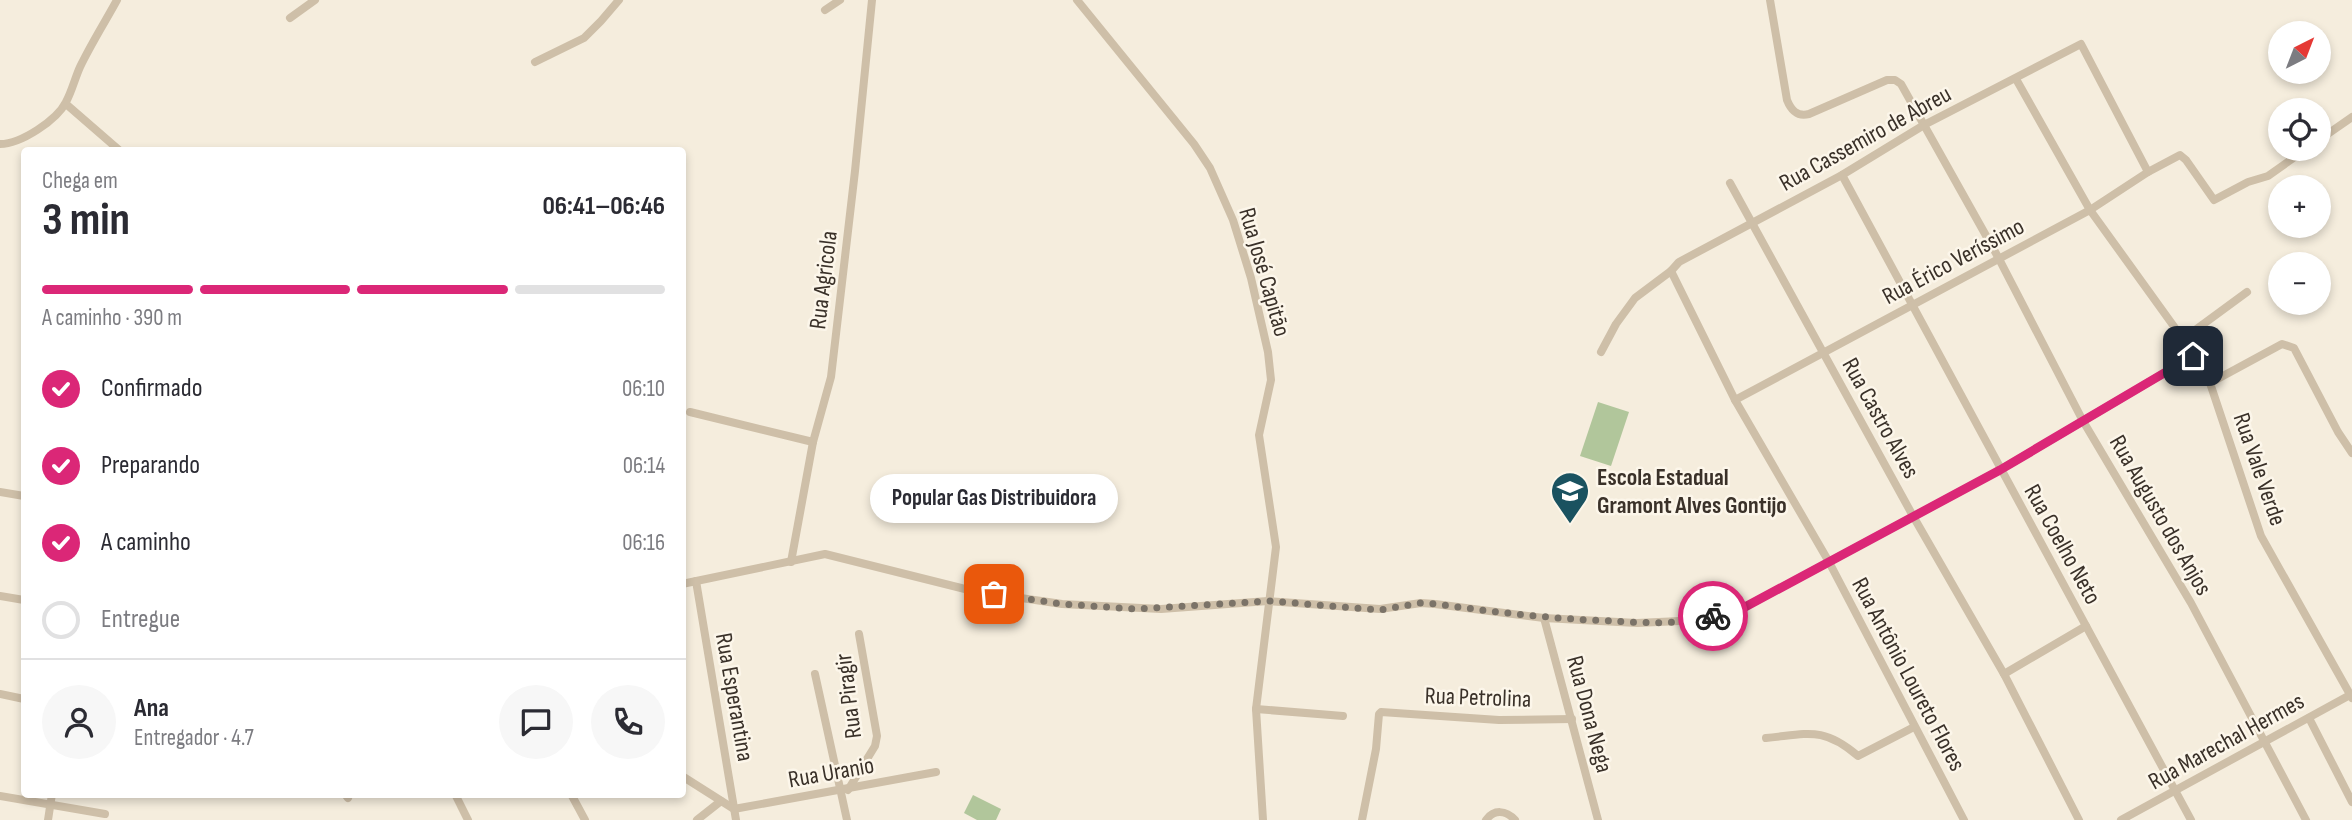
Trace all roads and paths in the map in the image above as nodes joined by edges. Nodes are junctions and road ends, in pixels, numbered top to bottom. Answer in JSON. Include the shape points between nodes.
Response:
{"nodes":[{"id":1,"x":117,"y":0,"type":"edge"},
{"id":2,"x":315,"y":0,"type":"edge"},
{"id":3,"x":619,"y":0,"type":"edge"},
{"id":4,"x":840,"y":0,"type":"edge"},
{"id":5,"x":872,"y":0,"type":"edge"},
{"id":6,"x":1077,"y":0,"type":"edge"},
{"id":7,"x":1770,"y":0,"type":"edge"},
{"id":8,"x":825,"y":10,"type":"dead end"},
{"id":9,"x":290,"y":18,"type":"dead end"},
{"id":10,"x":536,"y":62,"type":"dead end"},
{"id":11,"x":2016,"y":79,"type":"junction"},
{"id":12,"x":66,"y":104,"type":"junction"},
{"id":13,"x":2352,"y":117,"type":"edge"},
{"id":14,"x":1924,"y":125,"type":"junction"},
{"id":15,"x":2331,"y":132,"type":"edge"},
{"id":16,"x":0,"y":144,"type":"edge"},
{"id":17,"x":116,"y":147,"type":"edge"},
{"id":18,"x":2289,"y":161,"type":"edge"},
{"id":19,"x":2148,"y":172,"type":"junction"},
{"id":20,"x":1842,"y":175,"type":"junction"},
{"id":21,"x":1730,"y":183,"type":"dead end"},
{"id":22,"x":2090,"y":210,"type":"junction"},
{"id":23,"x":1753,"y":222,"type":"junction"},
{"id":24,"x":1998,"y":257,"type":"junction"},
{"id":25,"x":1671,"y":271,"type":"junction"},
{"id":26,"x":2247,"y":292,"type":"dead end"},
{"id":27,"x":1912,"y":305,"type":"junction"},
{"id":28,"x":2183,"y":339,"type":"junction"},
{"id":29,"x":1601,"y":352,"type":"dead end"},
{"id":30,"x":1823,"y":354,"type":"junction"},
{"id":31,"x":2193,"y":356,"type":"junction"},
{"id":32,"x":2210,"y":383,"type":"junction"},
{"id":33,"x":1734,"y":400,"type":"junction"},
{"id":34,"x":690,"y":412,"type":"dead end"},
{"id":35,"x":2083,"y":421,"type":"junction"},
{"id":36,"x":813,"y":442,"type":"junction"},
{"id":37,"x":2352,"y":453,"type":"edge"},
{"id":38,"x":2000,"y":470,"type":"junction"},
{"id":39,"x":0,"y":492,"type":"edge"},
{"id":40,"x":21,"y":496,"type":"edge"},
{"id":41,"x":1913,"y":516,"type":"junction"},
{"id":42,"x":792,"y":562,"type":"junction"},
{"id":43,"x":1829,"y":562,"type":"junction"},
{"id":44,"x":696,"y":580,"type":"junction"},
{"id":45,"x":686,"y":583,"type":"edge"},
{"id":46,"x":0,"y":597,"type":"edge"},
{"id":47,"x":21,"y":600,"type":"edge"},
{"id":48,"x":1269,"y":601,"type":"junction"},
{"id":49,"x":1544,"y":618,"type":"junction"},
{"id":50,"x":2086,"y":626,"type":"junction"},
{"id":51,"x":859,"y":634,"type":"dead end"},
{"id":52,"x":815,"y":674,"type":"dead end"},
{"id":53,"x":2004,"y":674,"type":"junction"},
{"id":54,"x":0,"y":694,"type":"edge"},
{"id":55,"x":2351,"y":697,"type":"edge"},
{"id":56,"x":21,"y":698,"type":"edge"},
{"id":57,"x":1256,"y":709,"type":"junction"},
{"id":58,"x":1343,"y":716,"type":"dead end"},
{"id":59,"x":2309,"y":718,"type":"junction"},
{"id":60,"x":1572,"y":719,"type":"junction"},
{"id":61,"x":1914,"y":727,"type":"junction"},
{"id":62,"x":1766,"y":738,"type":"dead end"},
{"id":63,"x":2264,"y":742,"type":"junction"},
{"id":64,"x":936,"y":772,"type":"dead end"},
{"id":65,"x":686,"y":779,"type":"edge"},
{"id":66,"x":845,"y":790,"type":"junction"},
{"id":67,"x":2175,"y":791,"type":"junction"},
{"id":68,"x":0,"y":796,"type":"edge"},
{"id":69,"x":51,"y":798,"type":"edge"},
{"id":70,"x":457,"y":798,"type":"edge"},
{"id":71,"x":573,"y":798,"type":"edge"},
{"id":72,"x":721,"y":801,"type":"junction"},
{"id":73,"x":2352,"y":802,"type":"edge"},
{"id":74,"x":50,"y":805,"type":"junction"},
{"id":75,"x":734,"y":809,"type":"junction"},
{"id":76,"x":105,"y":814,"type":"dead end"},
{"id":77,"x":48,"y":820,"type":"edge"},
{"id":78,"x":468,"y":820,"type":"edge"},
{"id":79,"x":585,"y":820,"type":"edge"},
{"id":80,"x":697,"y":820,"type":"edge"},
{"id":81,"x":736,"y":820,"type":"edge"},
{"id":82,"x":846,"y":820,"type":"edge"},
{"id":83,"x":1263,"y":820,"type":"edge"},
{"id":84,"x":1362,"y":820,"type":"edge"},
{"id":85,"x":1486,"y":820,"type":"edge"},
{"id":86,"x":1515,"y":820,"type":"edge"},
{"id":87,"x":1598,"y":820,"type":"edge"},
{"id":88,"x":1965,"y":820,"type":"edge"},
{"id":89,"x":2079,"y":820,"type":"edge"},
{"id":90,"x":2121,"y":820,"type":"edge"},
{"id":91,"x":2191,"y":820,"type":"edge"},
{"id":92,"x":2306,"y":820,"type":"edge"}],
"edges":[{"from":1,"to":12,"type":"street","via":[[80,67]]},
{"from":2,"to":9,"type":"street"},
{"from":3,"to":10,"type":"street","via":[[584,38]]},
{"from":4,"to":8,"type":"street"},
{"from":5,"to":36,"type":"street","name":"Rua Agricola","via":[[831,377]]},
{"from":6,"to":48,"type":"street","name":"Rua José Capitão","via":[[1194,144],[1233,220],[1251,278],[1271,380],[1259,435],[1276,547]]},
{"from":7,"to":14,"type":"street","name":"Rua Augusto dos Anjos","via":[[1787,100],[1794,112],[1809,114],[1895,80],[1902,84]]},
{"from":11,"to":14,"type":"street","name":"Rua Cassemiro de Abreu"},
{"from":11,"to":19,"type":"street","name":"Rua Cassemiro de Abreu","via":[[2081,44]]},
{"from":11,"to":22,"type":"street","name":"Rua Vale Verde"},
{"from":12,"to":16,"type":"street","via":[[31,134]]},
{"from":12,"to":17,"type":"street"},
{"from":13,"to":15,"type":"street"},
{"from":14,"to":20,"type":"street","name":"Rua Cassemiro de Abreu"},
{"from":14,"to":24,"type":"street","name":"Rua Augusto dos Anjos"},
{"from":18,"to":19,"type":"street","name":"Rua Érico Veríssimo","via":[[2268,176],[2214,200],[2180,155]]},
{"from":19,"to":22,"type":"street","name":"Rua Érico Veríssimo"},
{"from":20,"to":23,"type":"street","name":"Rua Cassemiro de Abreu"},
{"from":20,"to":27,"type":"street","name":"Rua Coelho Neto"},
{"from":21,"to":23,"type":"street","name":"Rua Castro Alves"},
{"from":22,"to":24,"type":"street","name":"Rua Érico Veríssimo"},
{"from":22,"to":28,"type":"street","name":"Rua Vale Verde"},
{"from":23,"to":25,"type":"street","name":"Rua Cassemiro de Abreu","via":[[1679,262]]},
{"from":23,"to":30,"type":"street","name":"Rua Castro Alves"},
{"from":24,"to":27,"type":"street","name":"Rua Érico Veríssimo"},
{"from":24,"to":35,"type":"street","name":"Rua Augusto dos Anjos"},
{"from":25,"to":29,"type":"street","via":[[1636,298]]},
{"from":25,"to":33,"type":"street","name":"Rua Antônio Loureto Flores"},
{"from":26,"to":28,"type":"street"},
{"from":27,"to":30,"type":"street","name":"Rua Érico Veríssimo"},
{"from":27,"to":38,"type":"street","name":"Rua Coelho Neto"},
{"from":28,"to":31,"type":"street","name":"Rua Vale Verde"},
{"from":30,"to":33,"type":"street","name":"Rua Érico Veríssimo"},
{"from":30,"to":41,"type":"street","name":"Rua Castro Alves"},
{"from":31,"to":32,"type":"street","name":"Rua Vale Verde"},
{"from":31,"to":35,"type":"street"},
{"from":32,"to":37,"type":"street","via":[[2282,344],[2294,348]]},
{"from":32,"to":55,"type":"street","name":"Rua Vale Verde","via":[[2261,536]]},
{"from":33,"to":43,"type":"street","name":"Rua Antônio Loureto Flores"},
{"from":34,"to":36,"type":"street"},
{"from":35,"to":38,"type":"street"},
{"from":35,"to":63,"type":"street","name":"Rua Augusto dos Anjos","via":[[2191,603]]},
{"from":36,"to":42,"type":"street","name":"Rua Agricola"},
{"from":38,"to":41,"type":"street"},
{"from":38,"to":50,"type":"street","name":"Rua Coelho Neto"},
{"from":39,"to":40,"type":"street"},
{"from":41,"to":43,"type":"street"},
{"from":41,"to":53,"type":"street","name":"Rua Castro Alves"},
{"from":42,"to":44,"type":"street"},
{"from":42,"to":48,"type":"street","via":[[825,554],[973,591],[1062,604],[1161,609]]},
{"from":43,"to":49,"type":"street","via":[[1745,607],[1701,620],[1637,623]]},
{"from":43,"to":61,"type":"street","name":"Rua Antônio Loureto Flores"},
{"from":44,"to":45,"type":"street"},
{"from":44,"to":75,"type":"street","name":"Rua Esperantina"},
{"from":46,"to":47,"type":"street"},
{"from":48,"to":49,"type":"street","via":[[1380,610],[1421,603]]},
{"from":48,"to":57,"type":"street","name":"Rua José Capitão"},
{"from":49,"to":60,"type":"street","name":"Rua Dona Nega"},
{"from":50,"to":53,"type":"street"},
{"from":50,"to":67,"type":"street","name":"Rua Coelho Neto"},
{"from":51,"to":66,"type":"street","name":"Rua Piragir","via":[[877,736]]},
{"from":52,"to":66,"type":"street"},
{"from":53,"to":89,"type":"street","name":"Rua Castro Alves"},
{"from":54,"to":56,"type":"street"},
{"from":55,"to":59,"type":"street","name":"Rua Marechal Hermes"},
{"from":57,"to":58,"type":"street"},
{"from":57,"to":83,"type":"street","name":"Rua José Capitão"},
{"from":59,"to":63,"type":"street","name":"Rua Marechal Hermes"},
{"from":59,"to":73,"type":"street"},
{"from":60,"to":84,"type":"street","name":"Rua Petrolina","via":[[1499,720],[1381,712]]},
{"from":60,"to":87,"type":"street","name":"Rua Dona Nega"},
{"from":61,"to":62,"type":"street","via":[[1858,756],[1826,735]]},
{"from":61,"to":88,"type":"street","name":"Rua Antônio Loureto Flores"},
{"from":63,"to":67,"type":"street","name":"Rua Marechal Hermes"},
{"from":63,"to":92,"type":"street","name":"Rua Augusto dos Anjos"},
{"from":64,"to":66,"type":"street","name":"Rua Uranio"},
{"from":65,"to":72,"type":"street"},
{"from":66,"to":75,"type":"street","name":"Rua Uranio"},
{"from":66,"to":82,"type":"street"},
{"from":67,"to":90,"type":"street","name":"Rua Marechal Hermes"},
{"from":67,"to":91,"type":"street","name":"Rua Coelho Neto"},
{"from":68,"to":74,"type":"street"},
{"from":69,"to":74,"type":"street"},
{"from":70,"to":78,"type":"street"},
{"from":71,"to":79,"type":"street"},
{"from":72,"to":75,"type":"street"},
{"from":72,"to":80,"type":"street"},
{"from":74,"to":76,"type":"street"},
{"from":74,"to":77,"type":"street"},
{"from":75,"to":81,"type":"street","name":"Rua Esperantina"},
{"from":85,"to":86,"type":"street","via":[[1499,812]]}]}
